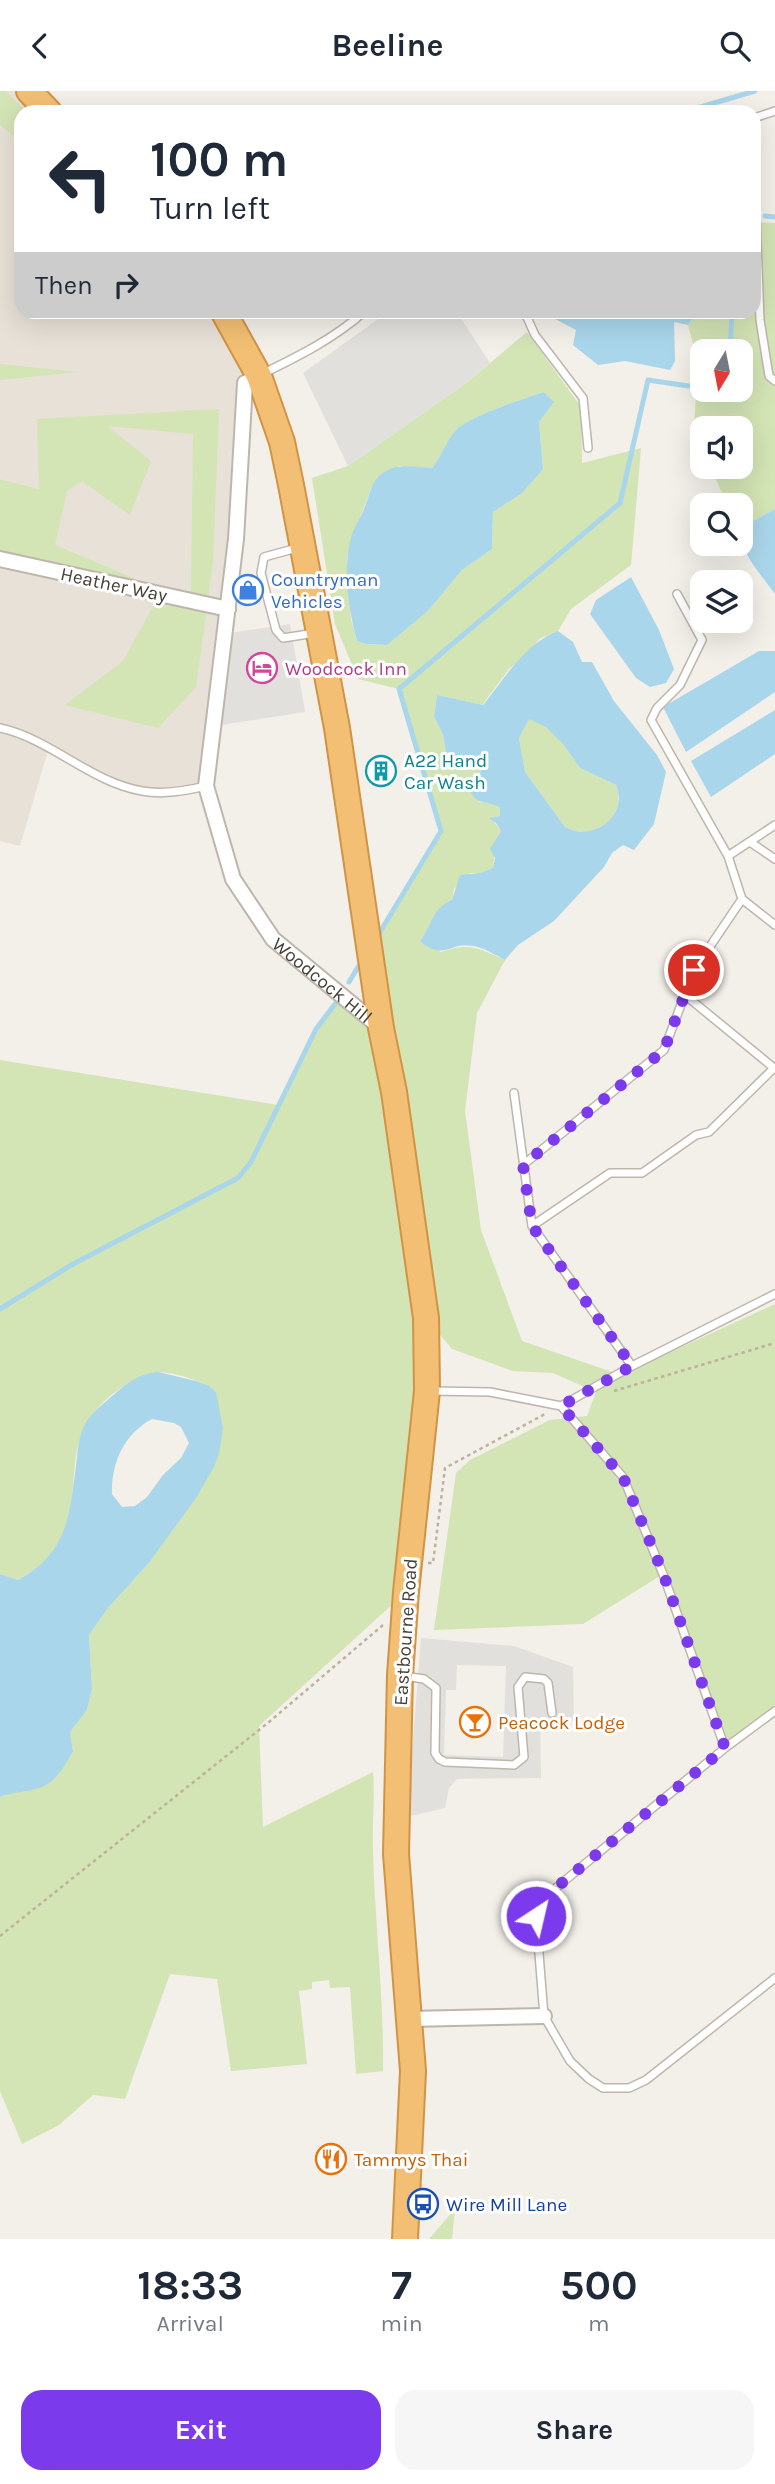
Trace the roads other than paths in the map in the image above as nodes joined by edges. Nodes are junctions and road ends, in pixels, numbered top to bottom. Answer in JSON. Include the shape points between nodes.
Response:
{"nodes":[{"id":1,"x":29,"y":91,"type":"edge"},
{"id":2,"x":42,"y":105,"type":"edge"},
{"id":3,"x":227,"y":319,"type":"edge"},
{"id":4,"x":356,"y":319,"type":"edge"},
{"id":5,"x":528,"y":319,"type":"edge"},
{"id":6,"x":760,"y":319,"type":"edge"},
{"id":7,"x":259,"y":376,"type":"junction"},
{"id":8,"x":775,"y":381,"type":"edge"},
{"id":9,"x":588,"y":448,"type":"dead end"},
{"id":10,"x":303,"y":546,"type":"junction"},
{"id":11,"x":0,"y":559,"type":"edge"},
{"id":12,"x":677,"y":594,"type":"dead end"},
{"id":13,"x":228,"y":609,"type":"junction"},
{"id":14,"x":319,"y":632,"type":"junction"},
{"id":15,"x":0,"y":728,"type":"edge"},
{"id":16,"x":206,"y":786,"type":"junction"},
{"id":17,"x":775,"y":825,"type":"edge"},
{"id":18,"x":750,"y":842,"type":"junction"},
{"id":19,"x":728,"y":856,"type":"junction"},
{"id":20,"x":775,"y":859,"type":"edge"},
{"id":21,"x":742,"y":899,"type":"junction"},
{"id":22,"x":775,"y":925,"type":"edge"},
{"id":23,"x":685,"y":995,"type":"junction"},
{"id":24,"x":382,"y":1028,"type":"junction"},
{"id":25,"x":774,"y":1069,"type":"edge"},
{"id":26,"x":514,"y":1093,"type":"dead end"},
{"id":27,"x":523,"y":1165,"type":"junction"},
{"id":28,"x":532,"y":1226,"type":"junction"},
{"id":29,"x":775,"y":1294,"type":"edge"},
{"id":30,"x":632,"y":1366,"type":"junction"},
{"id":31,"x":427,"y":1391,"type":"junction"},
{"id":32,"x":561,"y":1406,"type":"junction"},
{"id":33,"x":400,"y":1675,"type":"junction"},
{"id":34,"x":775,"y":1711,"type":"edge"},
{"id":35,"x":552,"y":1713,"type":"dead end"},
{"id":36,"x":725,"y":1748,"type":"junction"},
{"id":37,"x":775,"y":1978,"type":"edge"},
{"id":38,"x":544,"y":2016,"type":"junction"},
{"id":39,"x":409,"y":2019,"type":"junction"},
{"id":40,"x":405,"y":2239,"type":"edge"}],
"edges":[{"from":1,"to":2,"type":"highway"},
{"from":3,"to":7,"type":"highway","name":"Woodcock Hill"},
{"from":4,"to":7,"type":"lane"},
{"from":5,"to":9,"type":"lane","via":[[583,398]]},
{"from":6,"to":8,"type":"lane","via":[[769,376]]},
{"from":7,"to":10,"type":"highway","name":"Woodcock Hill","via":[[282,442]]},
{"from":7,"to":13,"type":"street","name":"Woodcock Hill","via":[[245,383]]},
{"from":10,"to":14,"type":"highway","name":"Woodcock Hill"},
{"from":10,"to":14,"type":"lane","via":[[264,557],[261,573],[276,630],[283,638]]},
{"from":11,"to":13,"type":"street","name":"Heather Way"},
{"from":12,"to":19,"type":"lane","via":[[702,640],[680,685],[651,720]]},
{"from":13,"to":16,"type":"street","name":"Woodcock Hill"},
{"from":14,"to":24,"type":"highway","name":"Woodcock Hill"},
{"from":15,"to":16,"type":"lane","via":[[49,746],[113,782],[142,791]]},
{"from":16,"to":24,"type":"street","name":"Woodcock Hill","via":[[233,879],[273,939]]},
{"from":17,"to":18,"type":"lane"},
{"from":18,"to":19,"type":"lane"},
{"from":18,"to":20,"type":"lane"},
{"from":19,"to":21,"type":"lane"},
{"from":21,"to":22,"type":"lane"},
{"from":21,"to":23,"type":"lane","via":[[694,970]]},
{"from":23,"to":25,"type":"lane"},
{"from":23,"to":27,"type":"lane","via":[[664,1050]]},
{"from":24,"to":31,"type":"highway","name":"Eastbourne Road","via":[[426,1318]]},
{"from":25,"to":28,"type":"lane","via":[[709,1132],[696,1135],[642,1173],[610,1173]]},
{"from":26,"to":27,"type":"lane"},
{"from":27,"to":28,"type":"lane"},
{"from":28,"to":30,"type":"lane"},
{"from":29,"to":30,"type":"lane"},
{"from":30,"to":32,"type":"lane"},
{"from":31,"to":32,"type":"lane","via":[[489,1392]]},
{"from":31,"to":33,"type":"highway","name":"Eastbourne Road"},
{"from":32,"to":36,"type":"lane","via":[[623,1477],[663,1573]]},
{"from":33,"to":35,"type":"lane","via":[[424,1679],[436,1688],[435,1753],[445,1762],[514,1765],[524,1758],[518,1687],[526,1677],[548,1683]]},
{"from":33,"to":39,"type":"highway","name":"Eastbourne Road","via":[[396,1854]]},
{"from":34,"to":36,"type":"lane"},
{"from":36,"to":38,"type":"lane","via":[[545,1897],[536,1916]]},
{"from":37,"to":38,"type":"lane","via":[[646,2080],[629,2088],[603,2088],[589,2079],[570,2061]]},
{"from":38,"to":39,"type":"street"},
{"from":39,"to":40,"type":"highway","name":"Eastbourne Road","via":[[413,2071]]}]}
